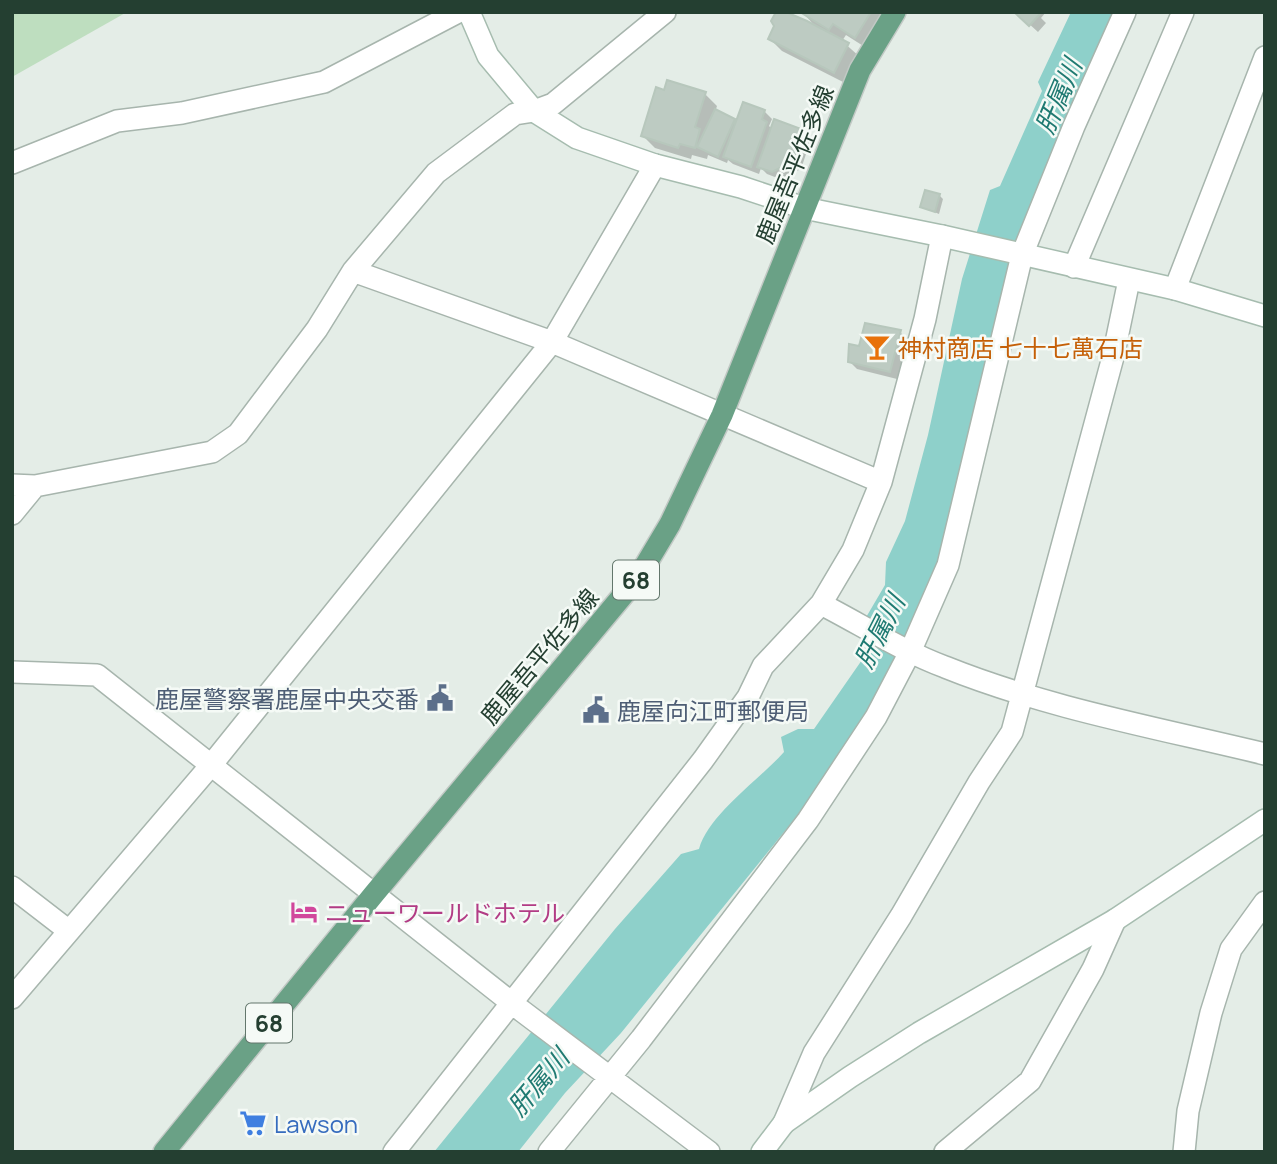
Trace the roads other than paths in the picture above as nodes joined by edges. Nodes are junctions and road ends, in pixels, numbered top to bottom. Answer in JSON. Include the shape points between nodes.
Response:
{"nodes":[{"id":1,"x":458,"y":12,"type":"edge"},
{"id":2,"x":469,"y":12,"type":"edge"},
{"id":3,"x":665,"y":12,"type":"edge"},
{"id":4,"x":895,"y":12,"type":"edge"},
{"id":5,"x":1125,"y":12,"type":"edge"},
{"id":6,"x":1183,"y":12,"type":"edge"},
{"id":7,"x":1265,"y":58,"type":"edge"},
{"id":8,"x":534,"y":111,"type":"junction"},
{"id":9,"x":12,"y":163,"type":"edge"},
{"id":10,"x":655,"y":165,"type":"junction"},
{"id":11,"x":804,"y":208,"type":"junction"},
{"id":12,"x":942,"y":236,"type":"junction"},
{"id":13,"x":1022,"y":255,"type":"junction"},
{"id":14,"x":1073,"y":267,"type":"junction"},
{"id":15,"x":353,"y":271,"type":"junction"},
{"id":16,"x":1129,"y":280,"type":"junction"},
{"id":17,"x":1175,"y":289,"type":"junction"},
{"id":18,"x":1265,"y":316,"type":"edge"},
{"id":19,"x":552,"y":342,"type":"junction"},
{"id":20,"x":722,"y":415,"type":"junction"},
{"id":21,"x":881,"y":482,"type":"junction"},
{"id":22,"x":12,"y":485,"type":"edge"},
{"id":23,"x":35,"y":486,"type":"junction"},
{"id":24,"x":12,"y":514,"type":"edge"},
{"id":25,"x":821,"y":604,"type":"junction"},
{"id":26,"x":905,"y":649,"type":"junction"},
{"id":27,"x":12,"y":672,"type":"edge"},
{"id":28,"x":1024,"y":695,"type":"junction"},
{"id":29,"x":1265,"y":754,"type":"edge"},
{"id":30,"x":212,"y":764,"type":"junction"},
{"id":31,"x":1265,"y":820,"type":"edge"},
{"id":32,"x":12,"y":887,"type":"edge"},
{"id":33,"x":374,"y":894,"type":"junction"},
{"id":34,"x":1265,"y":902,"type":"edge"},
{"id":35,"x":1115,"y":920,"type":"junction"},
{"id":36,"x":69,"y":931,"type":"junction"},
{"id":37,"x":12,"y":998,"type":"edge"},
{"id":38,"x":517,"y":1007,"type":"junction"},
{"id":39,"x":605,"y":1074,"type":"junction"},
{"id":40,"x":784,"y":1123,"type":"junction"},
{"id":41,"x":164,"y":1152,"type":"edge"},
{"id":42,"x":394,"y":1152,"type":"edge"},
{"id":43,"x":549,"y":1152,"type":"edge"},
{"id":44,"x":709,"y":1152,"type":"edge"},
{"id":45,"x":762,"y":1152,"type":"edge"},
{"id":46,"x":946,"y":1152,"type":"edge"},
{"id":47,"x":1184,"y":1152,"type":"edge"}],
"edges":[{"from":1,"to":9,"type":"street","via":[[324,82],[182,113],[117,121]]},
{"from":2,"to":8,"type":"street","via":[[488,56]]},
{"from":3,"to":8,"type":"street","via":[[553,104]]},
{"from":4,"to":11,"type":"main road","name":"鹿屋吾平佐多線","number":"68","via":[[860,71]]},
{"from":5,"to":13,"type":"street"},
{"from":6,"to":14,"type":"street"},
{"from":7,"to":17,"type":"street"},
{"from":8,"to":10,"type":"street","via":[[577,138]]},
{"from":8,"to":15,"type":"street","via":[[515,114],[436,173]]},
{"from":10,"to":11,"type":"street"},
{"from":10,"to":19,"type":"street"},
{"from":11,"to":12,"type":"street"},
{"from":11,"to":20,"type":"main road","name":"鹿屋吾平佐多線","number":"68"},
{"from":12,"to":13,"type":"street"},
{"from":12,"to":21,"type":"street"},
{"from":13,"to":14,"type":"street"},
{"from":13,"to":26,"type":"street","via":[[948,565]]},
{"from":14,"to":16,"type":"street"},
{"from":15,"to":19,"type":"street"},
{"from":15,"to":23,"type":"street","via":[[317,330],[238,434],[212,452]]},
{"from":16,"to":17,"type":"street"},
{"from":16,"to":28,"type":"street"},
{"from":17,"to":18,"type":"street"},
{"from":19,"to":20,"type":"street"},
{"from":19,"to":30,"type":"street"},
{"from":20,"to":21,"type":"street"},
{"from":20,"to":33,"type":"main road","name":"鹿屋吾平佐多線","number":"68","via":[[670,524],[639,576]]},
{"from":21,"to":25,"type":"street","via":[[853,550]]},
{"from":22,"to":23,"type":"street"},
{"from":23,"to":24,"type":"street"},
{"from":25,"to":26,"type":"street"},
{"from":25,"to":38,"type":"street","via":[[763,666],[703,760]]},
{"from":26,"to":28,"type":"street"},
{"from":26,"to":39,"type":"street","via":[[876,717],[808,820]]},
{"from":27,"to":30,"type":"street","via":[[97,675]]},
{"from":28,"to":29,"type":"street"},
{"from":28,"to":40,"type":"street","via":[[1012,732],[814,1053]]},
{"from":30,"to":33,"type":"street"},
{"from":30,"to":36,"type":"street"},
{"from":31,"to":35,"type":"street"},
{"from":32,"to":36,"type":"street"},
{"from":33,"to":38,"type":"street"},
{"from":33,"to":41,"type":"main road","name":"鹿屋吾平佐多線","number":"68"},
{"from":34,"to":47,"type":"street","via":[[1231,949],[1191,1099]]},
{"from":35,"to":40,"type":"street","via":[[919,1033]]},
{"from":35,"to":46,"type":"street","via":[[1030,1081]]},
{"from":36,"to":37,"type":"street"},
{"from":38,"to":39,"type":"street"},
{"from":38,"to":42,"type":"street"},
{"from":39,"to":43,"type":"street"},
{"from":39,"to":44,"type":"street"},
{"from":40,"to":45,"type":"street"}]}
